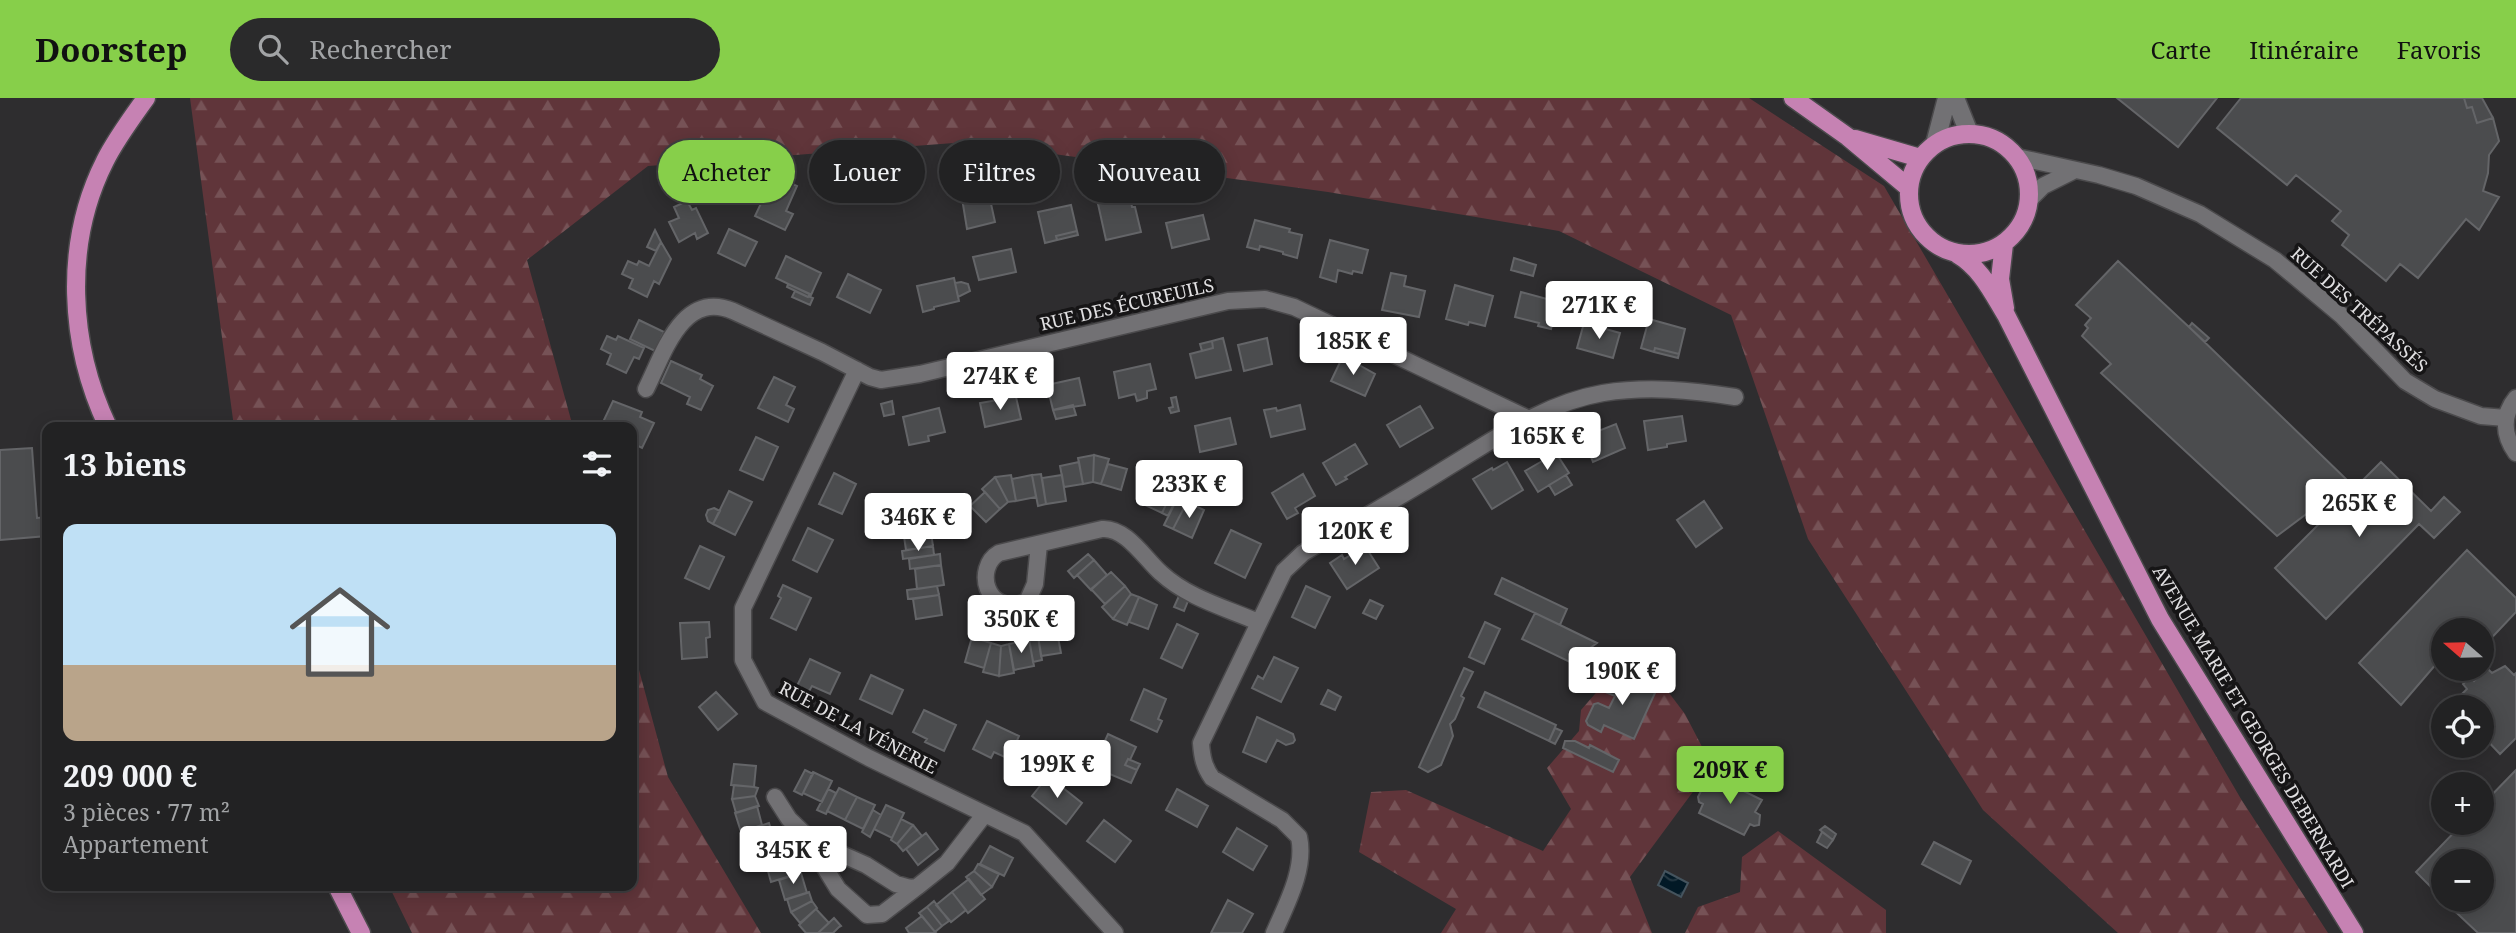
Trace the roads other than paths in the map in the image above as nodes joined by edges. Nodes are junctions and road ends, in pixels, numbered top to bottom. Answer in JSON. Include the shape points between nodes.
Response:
{"nodes":[{"id":1,"x":146,"y":98,"type":"edge"},
{"id":2,"x":1793,"y":98,"type":"edge"},
{"id":3,"x":1947,"y":98,"type":"edge"},
{"id":4,"x":1955,"y":98,"type":"edge"},
{"id":5,"x":1969,"y":133,"type":"junction"},
{"id":6,"x":1848,"y":137,"type":"junction"},
{"id":7,"x":1935,"y":144,"type":"junction"},
{"id":8,"x":2017,"y":157,"type":"junction"},
{"id":9,"x":1920,"y":158,"type":"junction"},
{"id":10,"x":2074,"y":170,"type":"junction"},
{"id":11,"x":1909,"y":188,"type":"junction"},
{"id":12,"x":2029,"y":200,"type":"junction"},
{"id":13,"x":2004,"y":244,"type":"junction"},
{"id":14,"x":1958,"y":254,"type":"junction"},
{"id":15,"x":2006,"y":315,"type":"junction"},
{"id":16,"x":857,"y":370,"type":"junction"},
{"id":17,"x":646,"y":389,"type":"dead end"},
{"id":18,"x":1735,"y":397,"type":"dead end"},
{"id":19,"x":2516,"y":398,"type":"edge"},
{"id":20,"x":2506,"y":418,"type":"junction"},
{"id":21,"x":1529,"y":419,"type":"junction"},
{"id":22,"x":106,"y":422,"type":"edge"},
{"id":23,"x":2516,"y":453,"type":"edge"},
{"id":24,"x":1039,"y":544,"type":"dead end"},
{"id":25,"x":1258,"y":622,"type":"junction"},
{"id":26,"x":775,"y":797,"type":"dead end"},
{"id":27,"x":984,"y":815,"type":"junction"},
{"id":28,"x":804,"y":835,"type":"junction"},
{"id":29,"x":916,"y":887,"type":"junction"},
{"id":30,"x":340,"y":891,"type":"edge"},
{"id":31,"x":361,"y":933,"type":"edge"},
{"id":32,"x":1115,"y":933,"type":"edge"},
{"id":33,"x":1274,"y":933,"type":"edge"},
{"id":34,"x":2354,"y":933,"type":"edge"}],
"edges":[{"from":1,"to":22,"type":"main road","via":[[104,162],[77,256],[81,346]]},
{"from":2,"to":6,"type":"main road"},
{"from":3,"to":7,"type":"street"},
{"from":4,"to":5,"type":"street"},
{"from":5,"to":7,"type":"main road"},
{"from":5,"to":8,"type":"main road","via":[[2004,144]]},
{"from":6,"to":9,"type":"main road"},
{"from":6,"to":11,"type":"main road"},
{"from":7,"to":9,"type":"main road"},
{"from":8,"to":10,"type":"street","name":"RUE DES TRÉPASSÉS"},
{"from":8,"to":12,"type":"main road","via":[[2025,170]]},
{"from":9,"to":11,"type":"main road"},
{"from":10,"to":12,"type":"street","via":[[2043,186]]},
{"from":10,"to":20,"type":"street","name":"RUE DES TRÉPASSÉS","via":[[2136,186],[2231,231],[2275,260],[2341,315],[2405,381],[2435,399],[2481,416]]},
{"from":11,"to":14,"type":"main road","via":[[1910,206],[1921,230],[1941,248]]},
{"from":12,"to":13,"type":"main road","via":[[2021,225]]},
{"from":13,"to":14,"type":"main road","via":[[1974,255]]},
{"from":13,"to":15,"type":"main road","name":"AVENUE MARIE ET GEORGES DEBERNARDI","via":[[2000,279]]},
{"from":14,"to":15,"type":"main road","name":"AVENUE MARIE ET GEORGES DEBERNARDI","via":[[1980,273]]},
{"from":15,"to":34,"type":"main road","name":"AVENUE MARIE ET GEORGES DEBERNARDI","via":[[2160,619]]},
{"from":16,"to":17,"type":"street","name":"RUE DES ÉCUREUILS","via":[[733,311],[710,306],[697,310],[675,331]]},
{"from":16,"to":21,"type":"street","name":"RUE DES ÉCUREUILS","via":[[881,380],[893,379],[1228,301],[1265,299],[1294,307]]},
{"from":16,"to":27,"type":"street","name":"RUE DE LA VÉNERIE","via":[[743,608],[743,660],[765,702]]},
{"from":18,"to":21,"type":"street","via":[[1661,388],[1628,390],[1578,399]]},
{"from":19,"to":20,"type":"street"},
{"from":20,"to":23,"type":"street","via":[[2508,441]]},
{"from":21,"to":25,"type":"street","via":[[1303,553],[1284,571]]},
{"from":24,"to":25,"type":"street","via":[[1102,529],[1117,531],[1173,584]]},
{"from":25,"to":33,"type":"street","via":[[1207,729],[1202,758],[1212,778],[1282,820],[1299,837],[1295,880]]},
{"from":26,"to":28,"type":"street"},
{"from":27,"to":29,"type":"street","via":[[947,863]]},
{"from":27,"to":32,"type":"street","name":"RUE DE LA VÉNERIE","via":[[1024,833]]},
{"from":28,"to":29,"type":"street","via":[[896,884]]},
{"from":28,"to":29,"type":"street","via":[[838,889],[867,915],[882,914]]},
{"from":30,"to":31,"type":"main road"}]}
